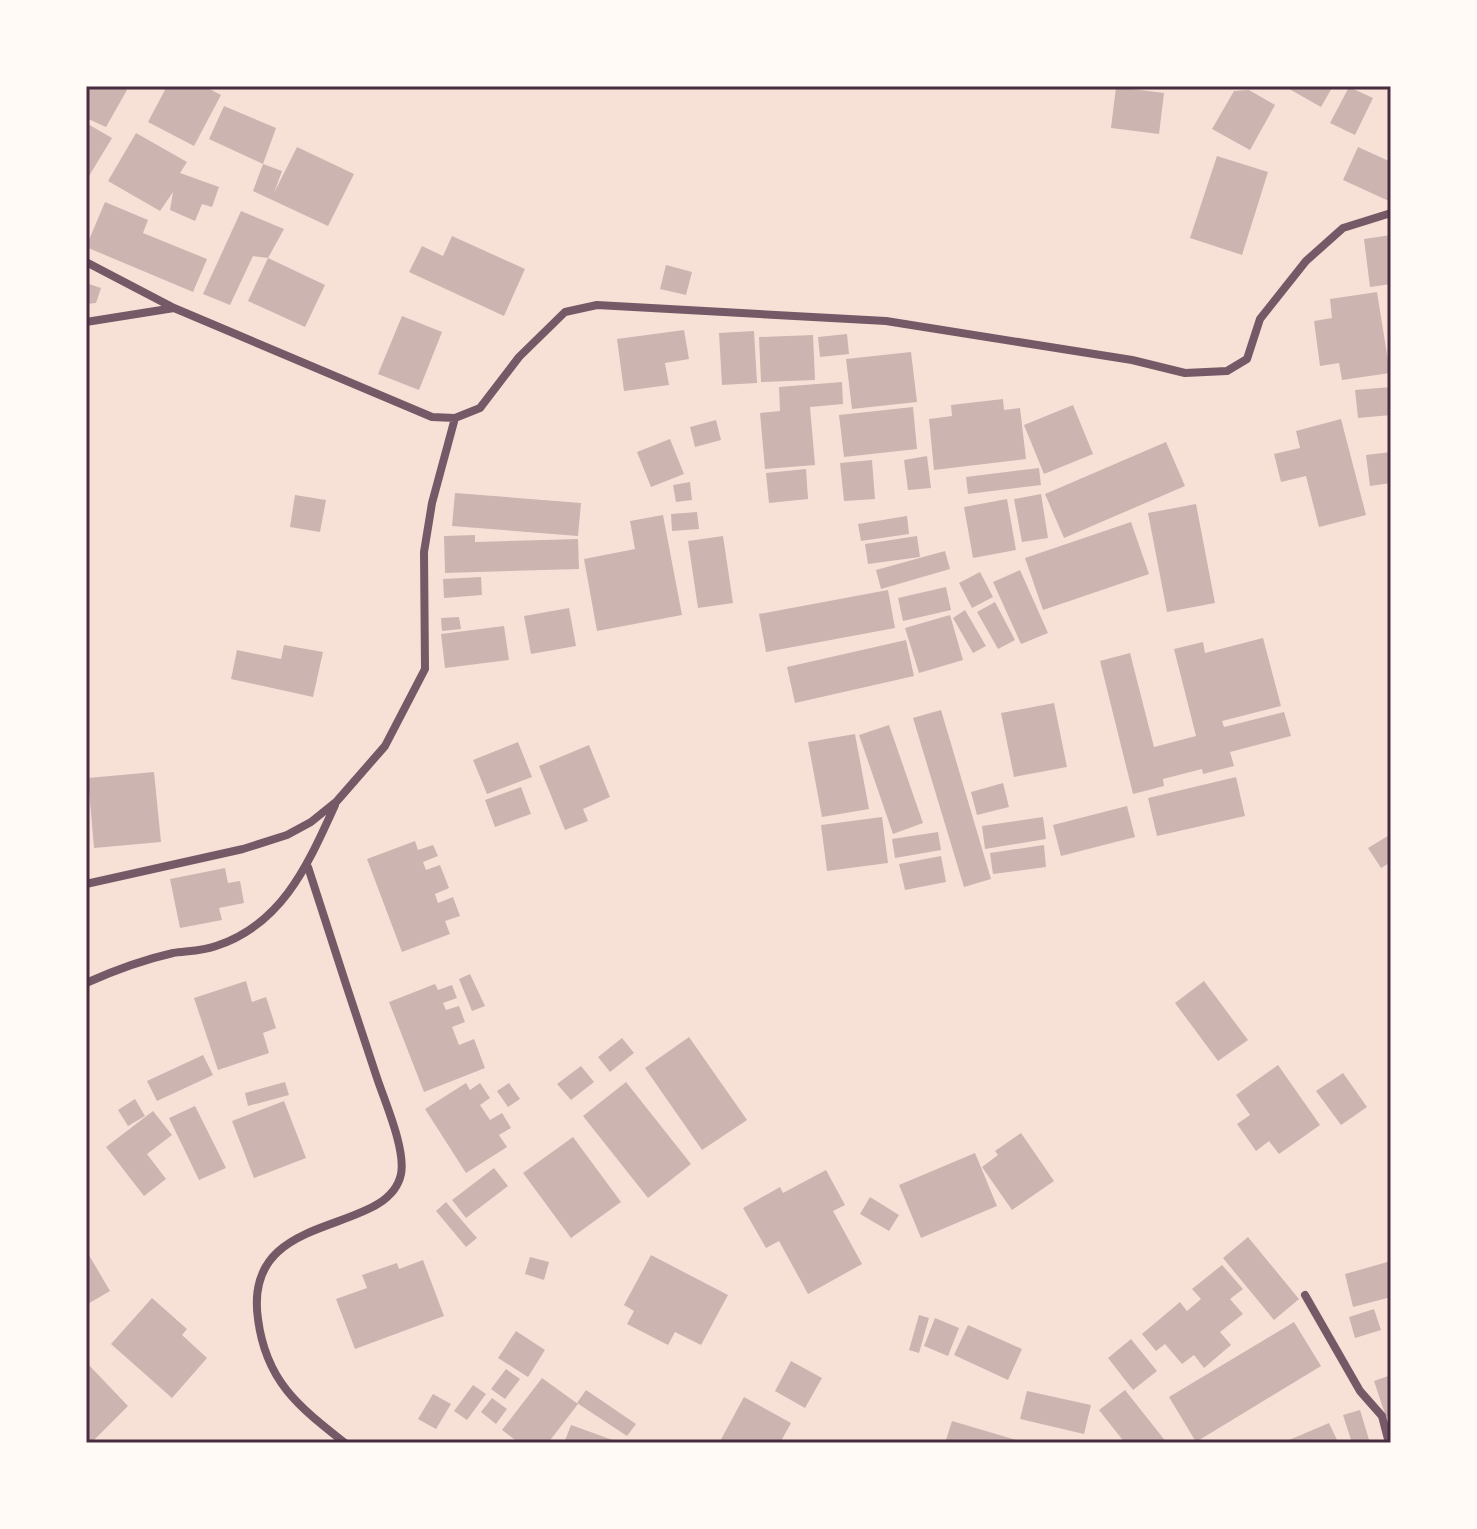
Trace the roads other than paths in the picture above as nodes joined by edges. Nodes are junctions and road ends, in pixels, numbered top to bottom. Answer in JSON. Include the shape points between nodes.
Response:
{"nodes":[{"id":1,"x":1391,"y":213,"type":"edge"},
{"id":2,"x":86,"y":262,"type":"edge"},
{"id":3,"x":174,"y":308,"type":"junction"},
{"id":4,"x":86,"y":322,"type":"edge"},
{"id":5,"x":455,"y":418,"type":"junction"},
{"id":6,"x":337,"y":801,"type":"junction"},
{"id":7,"x":308,"y":867,"type":"junction"},
{"id":8,"x":86,"y":884,"type":"edge"},
{"id":9,"x":86,"y":983,"type":"edge"},
{"id":10,"x":1305,"y":1295,"type":"dead end"},
{"id":11,"x":345,"y":1443,"type":"edge"},
{"id":12,"x":1389,"y":1443,"type":"edge"}],
"edges":[{"from":1,"to":5,"type":"street","via":[[1343,228],[1306,261],[1260,319],[1247,359],[1227,371],[1185,373],[886,321],[597,305],[565,312],[519,357],[480,408]]},
{"from":2,"to":3,"type":"street"},
{"from":3,"to":4,"type":"street"},
{"from":3,"to":5,"type":"street","via":[[432,417]]},
{"from":5,"to":6,"type":"street","via":[[424,552],[425,669],[385,746]]},
{"from":6,"to":7,"type":"street"},
{"from":6,"to":8,"type":"street","via":[[311,822],[243,849]]},
{"from":7,"to":9,"type":"street","via":[[285,899],[251,930],[215,947],[127,965]]},
{"from":7,"to":11,"type":"street","via":[[385,1102],[402,1159],[401,1173],[391,1195],[376,1207],[327,1222],[274,1256],[259,1281],[257,1313],[262,1350],[278,1382]]},
{"from":10,"to":12,"type":"street","via":[[1360,1391],[1382,1416]]}]}
